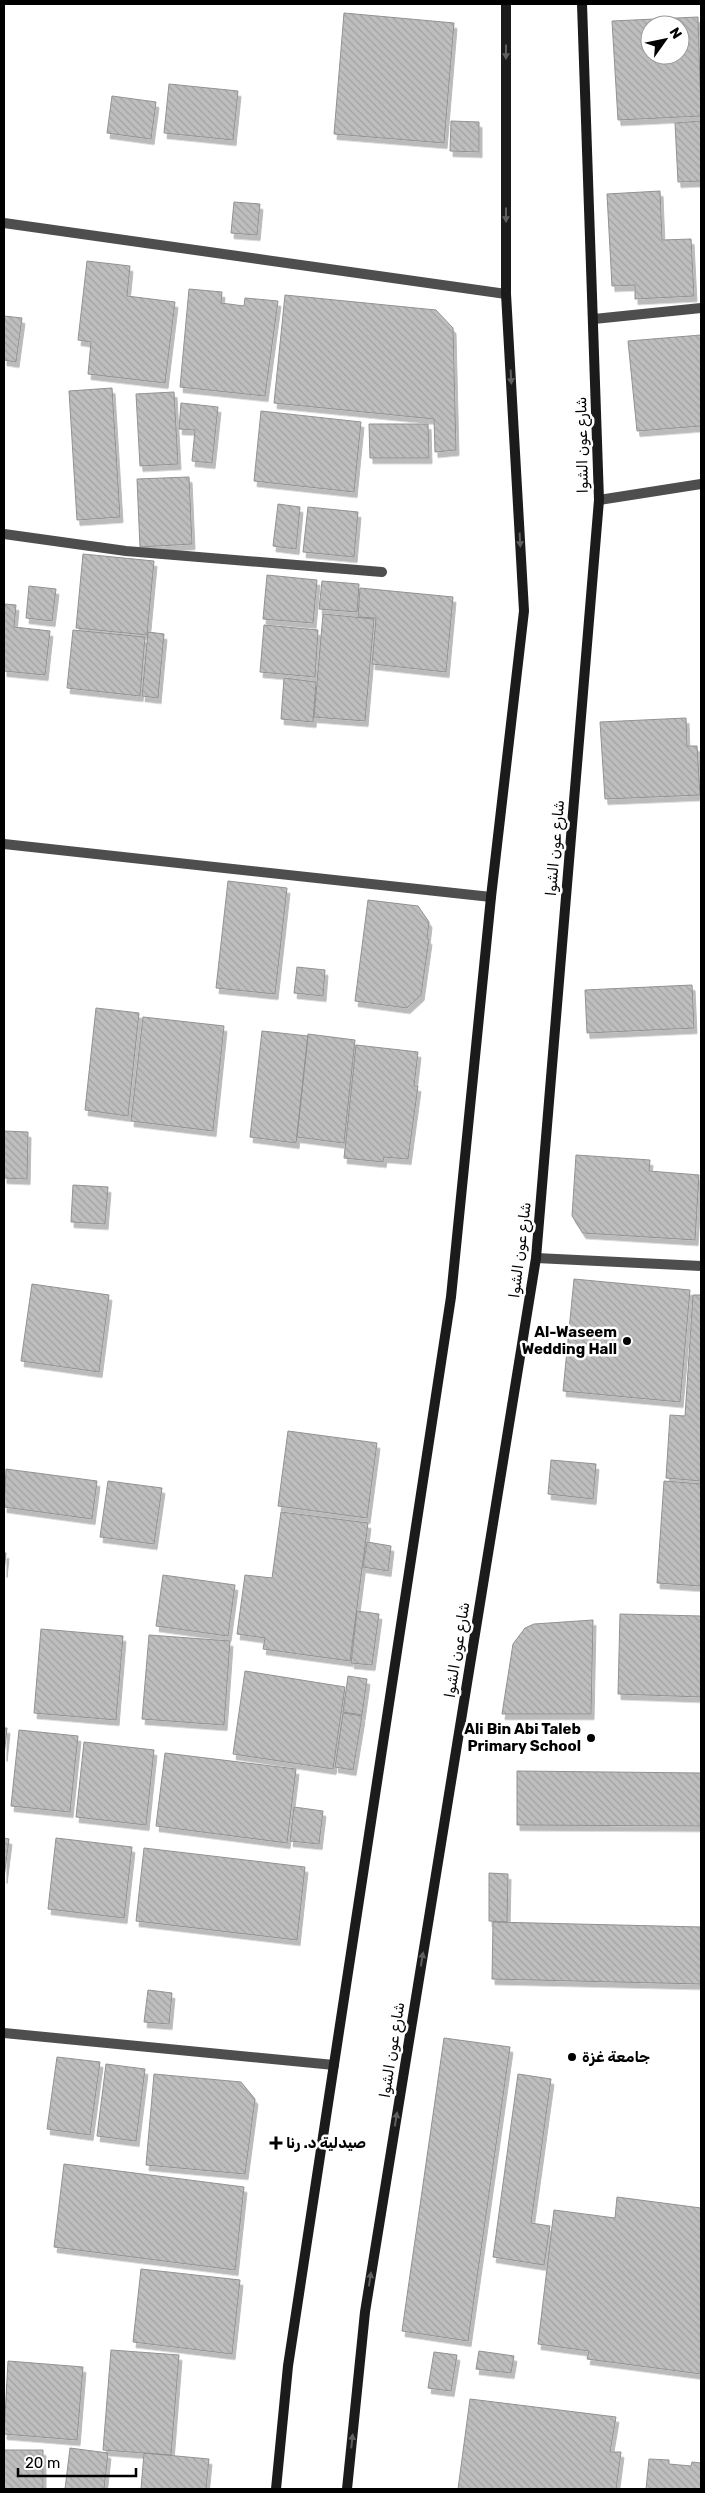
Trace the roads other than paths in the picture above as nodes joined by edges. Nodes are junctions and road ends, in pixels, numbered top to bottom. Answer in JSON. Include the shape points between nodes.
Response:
{"nodes":[{"id":1,"x":506,"y":4,"type":"edge"},
{"id":2,"x":582,"y":4,"type":"edge"},
{"id":3,"x":4,"y":223,"type":"edge"},
{"id":4,"x":506,"y":294,"type":"junction"},
{"id":5,"x":701,"y":308,"type":"edge"},
{"id":6,"x":594,"y":319,"type":"junction"},
{"id":7,"x":701,"y":484,"type":"edge"},
{"id":8,"x":599,"y":500,"type":"junction"},
{"id":9,"x":4,"y":534,"type":"edge"},
{"id":10,"x":382,"y":572,"type":"dead end"},
{"id":11,"x":4,"y":844,"type":"edge"},
{"id":12,"x":491,"y":897,"type":"junction"},
{"id":13,"x":536,"y":1258,"type":"junction"},
{"id":14,"x":701,"y":1266,"type":"edge"},
{"id":15,"x":4,"y":2033,"type":"edge"},
{"id":16,"x":334,"y":2065,"type":"junction"},
{"id":17,"x":276,"y":2489,"type":"edge"},
{"id":18,"x":346,"y":2489,"type":"edge"}],
"edges":[{"from":1,"to":4,"type":"main road","one_way":true},
{"from":2,"to":6,"type":"main road","name":"شارع عون الشوا"},
{"from":3,"to":4,"type":"street"},
{"from":4,"to":12,"type":"main road","one_way":true,"via":[[524,611]]},
{"from":5,"to":6,"type":"street"},
{"from":6,"to":8,"type":"main road","name":"شارع عون الشوا"},
{"from":7,"to":8,"type":"street"},
{"from":8,"to":13,"type":"main road","name":"شارع عون الشوا"},
{"from":9,"to":10,"type":"street","via":[[126,551]]},
{"from":11,"to":12,"type":"street"},
{"from":12,"to":16,"type":"main road","via":[[451,1296]]},
{"from":13,"to":14,"type":"street"},
{"from":18,"to":13,"type":"main road","name":"شارع عون الشوا","one_way":true,"via":[[365,2312]]},
{"from":15,"to":16,"type":"street"},
{"from":16,"to":17,"type":"main road","via":[[288,2366]]}]}
